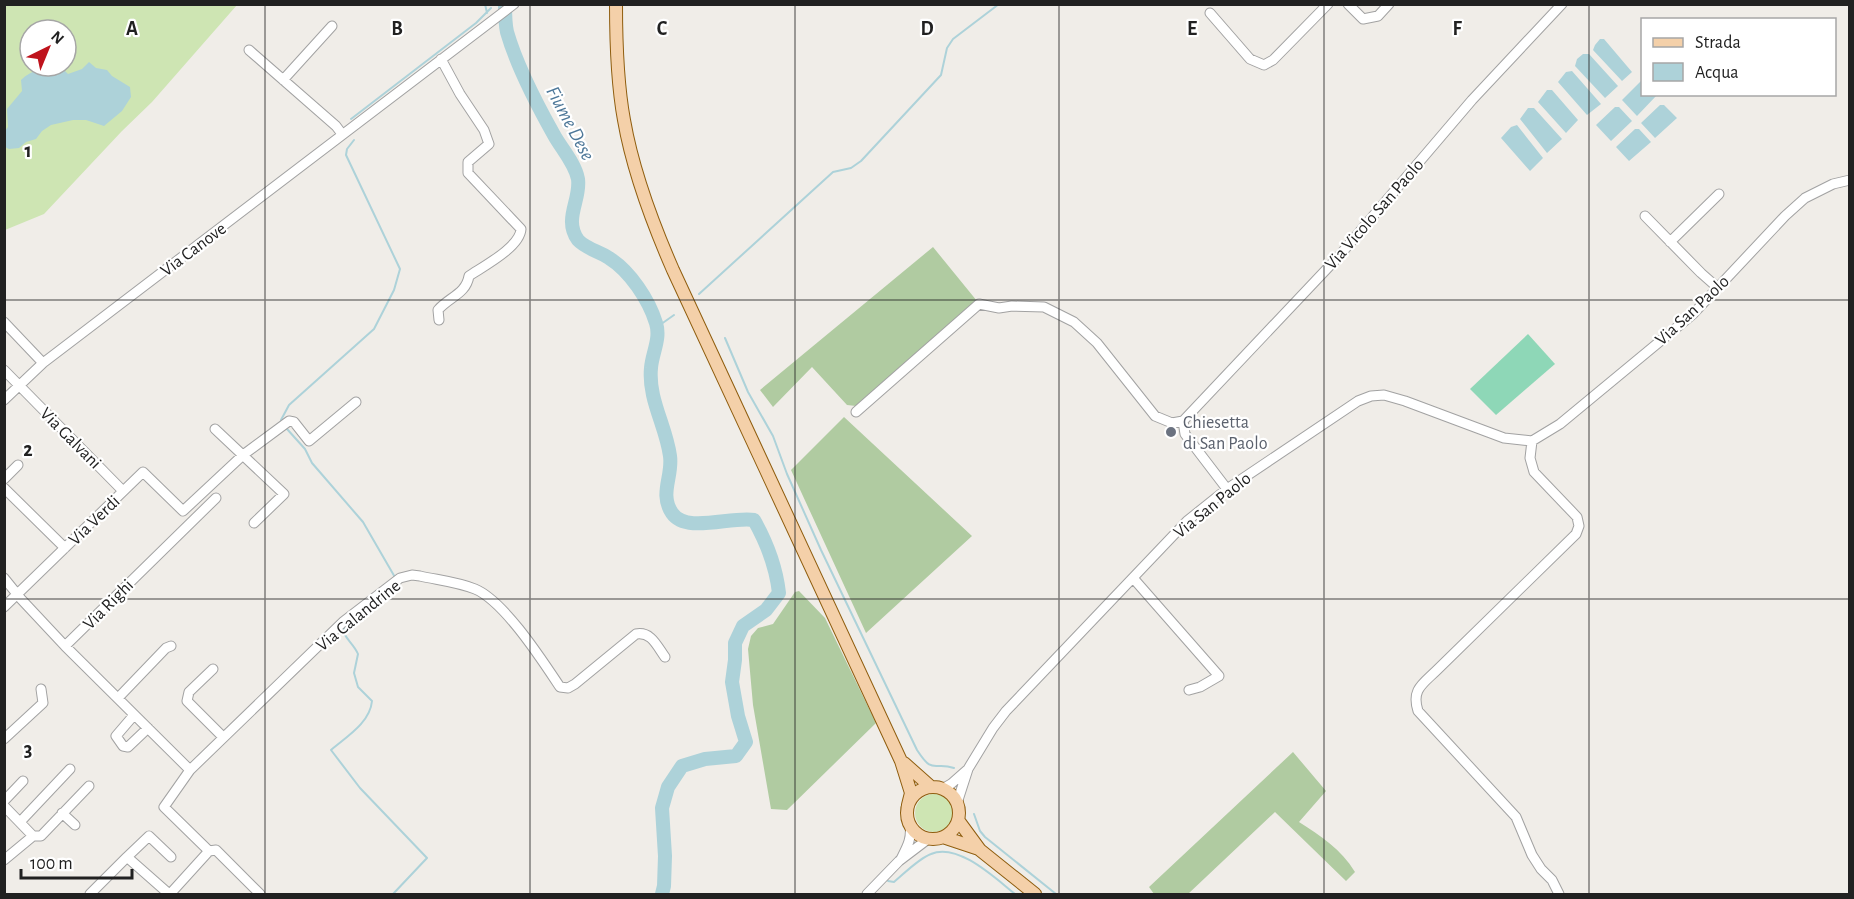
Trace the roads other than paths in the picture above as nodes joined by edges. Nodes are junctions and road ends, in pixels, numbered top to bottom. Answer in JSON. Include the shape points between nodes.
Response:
{"nodes":[{"id":1,"x":514,"y":4,"type":"edge"},
{"id":2,"x":615,"y":4,"type":"edge"},
{"id":3,"x":1328,"y":4,"type":"edge"},
{"id":4,"x":1348,"y":4,"type":"edge"},
{"id":5,"x":1389,"y":4,"type":"edge"},
{"id":6,"x":1562,"y":4,"type":"edge"},
{"id":7,"x":1210,"y":13,"type":"dead end"},
{"id":8,"x":332,"y":26,"type":"dead end"},
{"id":9,"x":249,"y":50,"type":"dead end"},
{"id":10,"x":441,"y":59,"type":"junction"},
{"id":11,"x":283,"y":80,"type":"junction"},
{"id":12,"x":342,"y":134,"type":"junction"},
{"id":13,"x":1850,"y":180,"type":"edge"},
{"id":14,"x":1719,"y":194,"type":"dead end"},
{"id":15,"x":1645,"y":216,"type":"dead end"},
{"id":16,"x":1670,"y":242,"type":"junction"},
{"id":17,"x":1718,"y":288,"type":"junction"},
{"id":18,"x":439,"y":320,"type":"dead end"},
{"id":19,"x":4,"y":322,"type":"edge"},
{"id":20,"x":43,"y":363,"type":"junction"},
{"id":21,"x":4,"y":370,"type":"edge"},
{"id":22,"x":19,"y":386,"type":"junction"},
{"id":23,"x":4,"y":400,"type":"edge"},
{"id":24,"x":356,"y":402,"type":"dead end"},
{"id":25,"x":856,"y":412,"type":"dead end"},
{"id":26,"x":1183,"y":421,"type":"junction"},
{"id":27,"x":215,"y":429,"type":"dead end"},
{"id":28,"x":1532,"y":441,"type":"junction"},
{"id":29,"x":243,"y":455,"type":"junction"},
{"id":30,"x":18,"y":465,"type":"dead end"},
{"id":31,"x":4,"y":479,"type":"edge"},
{"id":32,"x":4,"y":488,"type":"edge"},
{"id":33,"x":1227,"y":489,"type":"junction"},
{"id":34,"x":123,"y":491,"type":"junction"},
{"id":35,"x":216,"y":498,"type":"dead end"},
{"id":36,"x":183,"y":511,"type":"junction"},
{"id":37,"x":193,"y":521,"type":"junction"},
{"id":38,"x":254,"y":523,"type":"dead end"},
{"id":39,"x":65,"y":548,"type":"junction"},
{"id":40,"x":4,"y":578,"type":"edge"},
{"id":41,"x":1133,"y":578,"type":"junction"},
{"id":42,"x":17,"y":594,"type":"junction"},
{"id":43,"x":4,"y":607,"type":"edge"},
{"id":44,"x":65,"y":646,"type":"junction"},
{"id":45,"x":171,"y":646,"type":"dead end"},
{"id":46,"x":665,"y":657,"type":"dead end"},
{"id":47,"x":213,"y":669,"type":"dead end"},
{"id":48,"x":41,"y":689,"type":"dead end"},
{"id":49,"x":1189,"y":690,"type":"dead end"},
{"id":50,"x":118,"y":698,"type":"junction"},
{"id":51,"x":134,"y":715,"type":"junction"},
{"id":52,"x":148,"y":728,"type":"junction"},
{"id":53,"x":223,"y":737,"type":"junction"},
{"id":54,"x":4,"y":739,"type":"edge"},
{"id":55,"x":901,"y":760,"type":"junction"},
{"id":56,"x":968,"y":769,"type":"junction"},
{"id":57,"x":70,"y":770,"type":"dead end"},
{"id":58,"x":190,"y":770,"type":"junction"},
{"id":59,"x":23,"y":781,"type":"dead end"},
{"id":60,"x":89,"y":786,"type":"dead end"},
{"id":61,"x":937,"y":788,"type":"junction"},
{"id":62,"x":4,"y":801,"type":"edge"},
{"id":63,"x":957,"y":803,"type":"junction"},
{"id":64,"x":908,"y":805,"type":"junction"},
{"id":65,"x":4,"y":806,"type":"edge"},
{"id":66,"x":62,"y":813,"type":"junction"},
{"id":67,"x":958,"y":820,"type":"junction"},
{"id":68,"x":20,"y":822,"type":"junction"},
{"id":69,"x":75,"y":825,"type":"dead end"},
{"id":70,"x":910,"y":825,"type":"junction"},
{"id":71,"x":33,"y":836,"type":"junction"},
{"id":72,"x":943,"y":837,"type":"junction"},
{"id":73,"x":928,"y":839,"type":"junction"},
{"id":74,"x":980,"y":850,"type":"junction"},
{"id":75,"x":209,"y":851,"type":"junction"},
{"id":76,"x":127,"y":857,"type":"junction"},
{"id":77,"x":171,"y":857,"type":"dead end"},
{"id":78,"x":4,"y":860,"type":"edge"},
{"id":79,"x":899,"y":861,"type":"junction"},
{"id":80,"x":90,"y":894,"type":"edge"},
{"id":81,"x":170,"y":894,"type":"edge"},
{"id":82,"x":260,"y":894,"type":"edge"},
{"id":83,"x":867,"y":894,"type":"edge"},
{"id":84,"x":1035,"y":894,"type":"edge"},
{"id":85,"x":1559,"y":894,"type":"edge"}],
"edges":[{"from":1,"to":10,"type":"street","name":"Via Canove"},
{"from":2,"to":55,"type":"main road","via":[[623,118],[654,225]]},
{"from":3,"to":7,"type":"street","via":[[1264,65],[1250,59]]},
{"from":4,"to":5,"type":"street","via":[[1363,19],[1378,16]]},
{"from":6,"to":26,"type":"street","name":"Via Vicolo San Paolo","via":[[1472,100],[1339,256]]},
{"from":8,"to":11,"type":"street"},
{"from":9,"to":11,"type":"street"},
{"from":10,"to":12,"type":"street","name":"Via Canove"},
{"from":10,"to":18,"type":"street","via":[[489,144],[468,162],[468,173],[521,229],[521,235],[515,244],[469,276],[462,293],[438,310]]},
{"from":11,"to":12,"type":"street"},
{"from":12,"to":20,"type":"street","name":"Via Canove"},
{"from":13,"to":17,"type":"street","name":"Via San Paolo","via":[[1805,198]]},
{"from":14,"to":16,"type":"street"},
{"from":15,"to":16,"type":"street"},
{"from":16,"to":17,"type":"street"},
{"from":17,"to":28,"type":"street","name":"Via San Paolo","via":[[1693,314],[1560,424]]},
{"from":19,"to":20,"type":"street"},
{"from":20,"to":22,"type":"street","name":"Via Canove"},
{"from":21,"to":22,"type":"street"},
{"from":22,"to":23,"type":"street","name":"Via Canove"},
{"from":22,"to":34,"type":"street","name":"Via Galvani"},
{"from":24,"to":29,"type":"street","via":[[309,441],[289,421]]},
{"from":25,"to":26,"type":"street","via":[[979,304],[999,308],[1044,307],[1074,322],[1097,344],[1155,416],[1172,423]]},
{"from":26,"to":33,"type":"street","via":[[1185,434]]},
{"from":27,"to":29,"type":"street"},
{"from":28,"to":33,"type":"street","name":"Via San Paolo","via":[[1504,438],[1405,401],[1371,396]]},
{"from":28,"to":85,"type":"street","via":[[1530,458],[1534,472],[1577,517],[1576,534],[1438,669],[1414,698],[1418,711],[1516,817],[1532,855]]},
{"from":29,"to":36,"type":"street"},
{"from":29,"to":38,"type":"street","via":[[284,494]]},
{"from":30,"to":31,"type":"street"},
{"from":32,"to":39,"type":"street"},
{"from":33,"to":41,"type":"street","name":"Via San Paolo","via":[[1187,521]]},
{"from":34,"to":36,"type":"street","name":"Via Verdi","via":[[142,472]]},
{"from":34,"to":39,"type":"street","name":"Via Verdi"},
{"from":35,"to":37,"type":"street","name":"Via Righi"},
{"from":36,"to":37,"type":"street","name":"Via Verdi"},
{"from":37,"to":44,"type":"street","name":"Via Righi"},
{"from":39,"to":42,"type":"street","name":"Via Verdi"},
{"from":40,"to":42,"type":"street"},
{"from":41,"to":49,"type":"street","via":[[1219,676]]},
{"from":41,"to":56,"type":"street","name":"Via San Paolo","via":[[1006,711]]},
{"from":42,"to":43,"type":"street","name":"Via Verdi"},
{"from":42,"to":44,"type":"street"},
{"from":44,"to":50,"type":"street"},
{"from":45,"to":50,"type":"street"},
{"from":46,"to":53,"type":"street","name":"Via Calandrine","via":[[650,636],[636,634],[575,684],[560,687],[490,597],[474,588],[412,575],[397,580],[344,621]]},
{"from":47,"to":53,"type":"street","via":[[189,692],[187,701]]},
{"from":48,"to":54,"type":"street","via":[[44,703]]},
{"from":50,"to":51,"type":"street"},
{"from":51,"to":52,"type":"street"},
{"from":51,"to":52,"type":"street","via":[[116,736],[123,746],[128,747]]},
{"from":52,"to":58,"type":"street"},
{"from":53,"to":58,"type":"street","name":"Via Calandrine"},
{"from":55,"to":61,"type":"main road"},
{"from":55,"to":64,"type":"main road","via":[[911,793]]},
{"from":56,"to":61,"type":"street","name":"Via San Paolo","via":[[951,784]]},
{"from":56,"to":63,"type":"street","name":"Via San Paolo"},
{"from":57,"to":68,"type":"street"},
{"from":58,"to":75,"type":"street","name":"Via Calandrine","via":[[164,807]]},
{"from":59,"to":62,"type":"street"},
{"from":60,"to":66,"type":"street"},
{"from":61,"to":63,"type":"main road"},
{"from":61,"to":64,"type":"main road","via":[[917,792]]},
{"from":63,"to":67,"type":"main road"},
{"from":64,"to":70,"type":"main road"},
{"from":65,"to":68,"type":"street"},
{"from":66,"to":69,"type":"street"},
{"from":66,"to":71,"type":"street","via":[[41,836]]},
{"from":67,"to":72,"type":"main road"},
{"from":67,"to":74,"type":"main road"},
{"from":68,"to":71,"type":"street"},
{"from":70,"to":73,"type":"main road"},
{"from":70,"to":79,"type":"street","via":[[909,842]]},
{"from":71,"to":78,"type":"street"},
{"from":72,"to":73,"type":"main road"},
{"from":72,"to":74,"type":"main road"},
{"from":73,"to":79,"type":"street"},
{"from":74,"to":84,"type":"main road"},
{"from":75,"to":81,"type":"street"},
{"from":75,"to":82,"type":"street","name":"Via Calandrine","via":[[216,850]]},
{"from":76,"to":77,"type":"street","via":[[149,836]]},
{"from":76,"to":80,"type":"street"},
{"from":76,"to":81,"type":"street"},
{"from":79,"to":83,"type":"street"}]}
